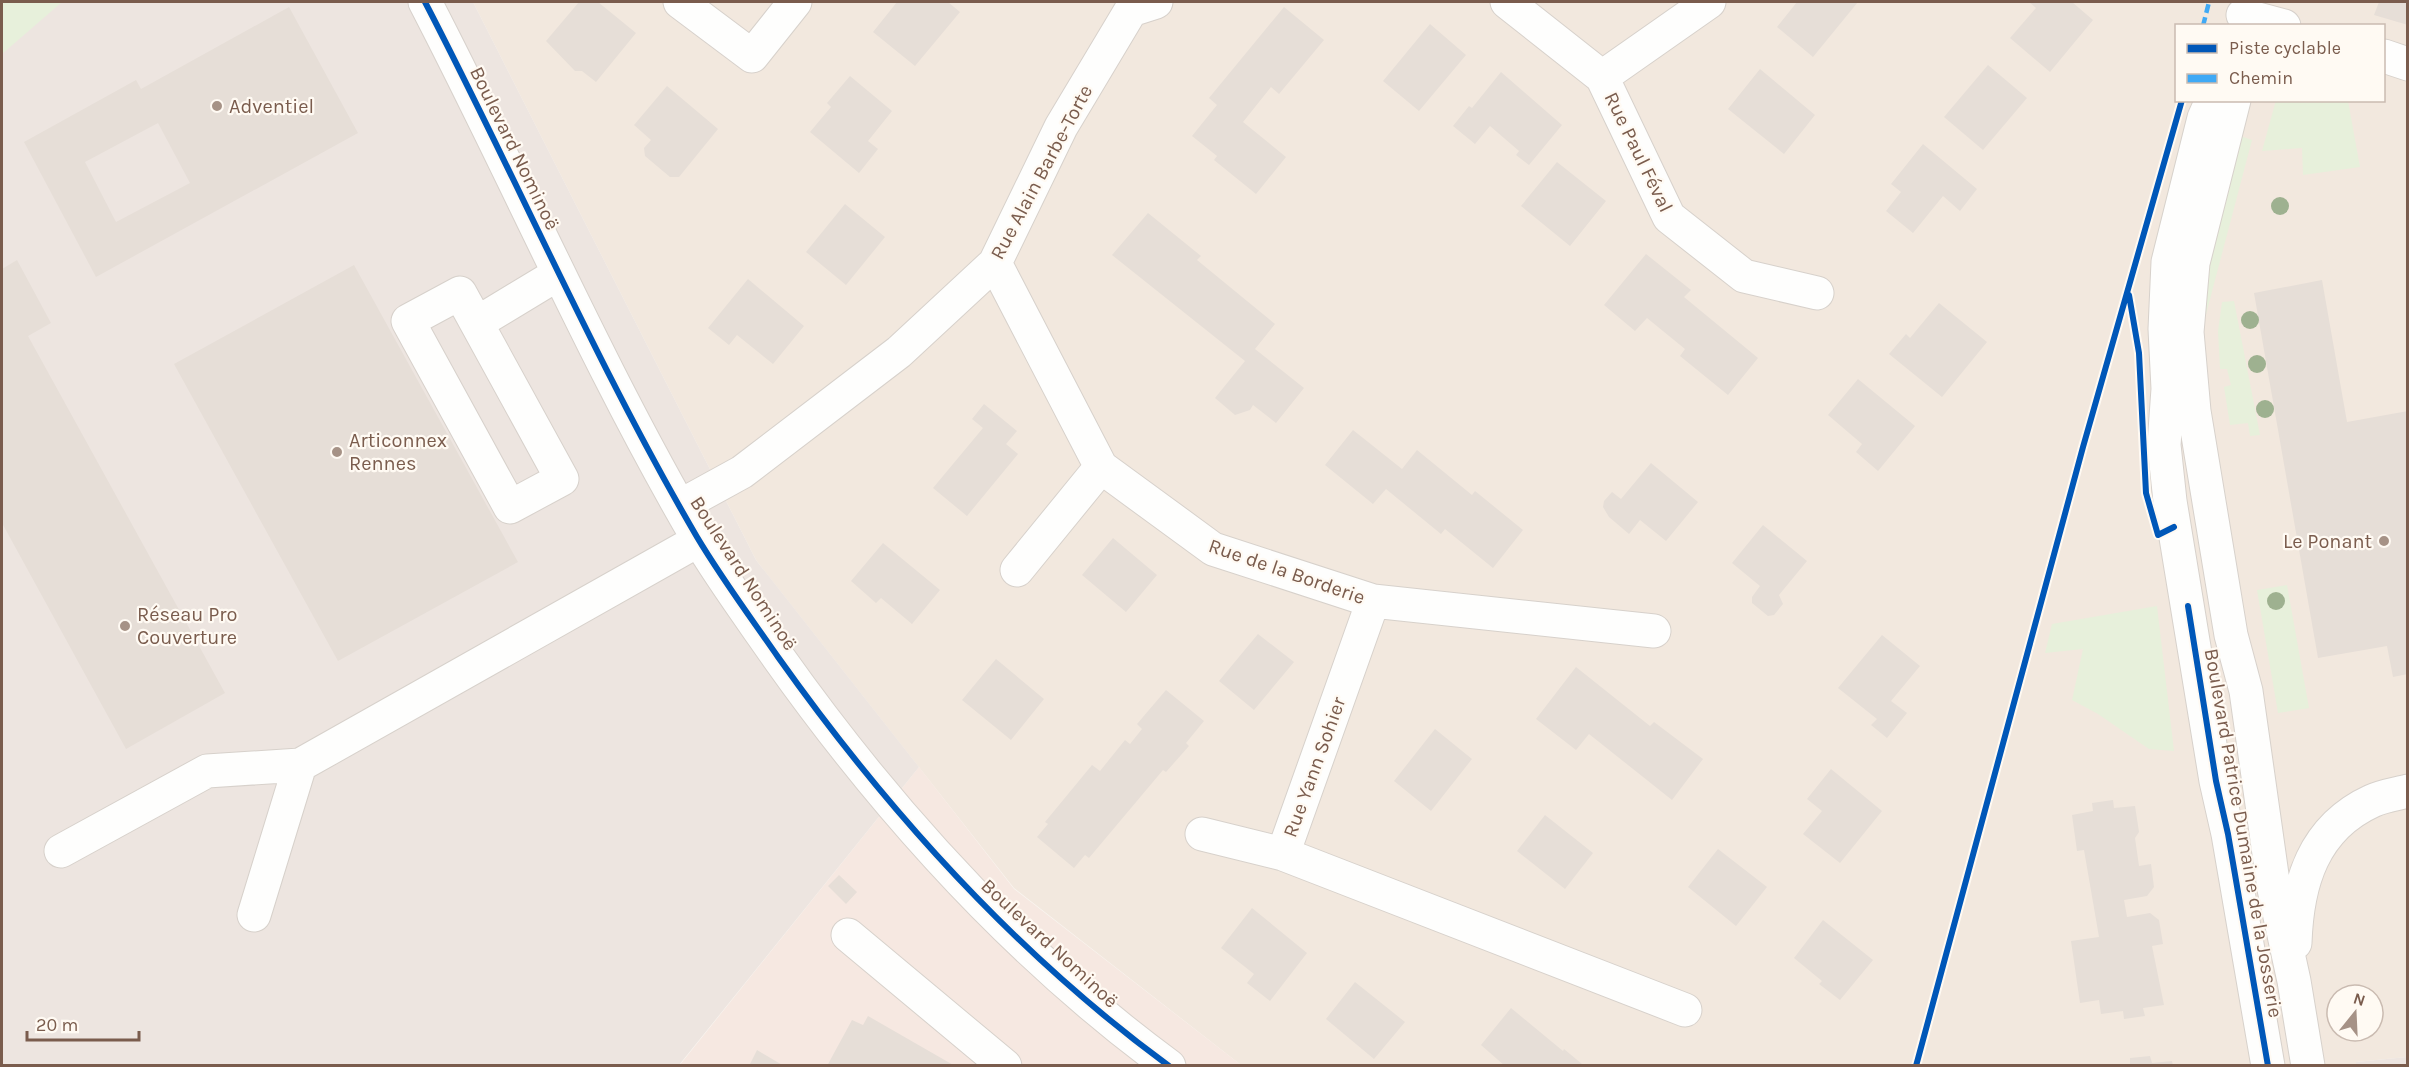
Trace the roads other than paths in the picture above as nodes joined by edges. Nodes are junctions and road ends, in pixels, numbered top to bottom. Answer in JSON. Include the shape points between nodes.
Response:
{"nodes":[{"id":1,"x":425,"y":2,"type":"edge"},
{"id":2,"x":681,"y":2,"type":"edge"},
{"id":3,"x":795,"y":2,"type":"edge"},
{"id":4,"x":1507,"y":2,"type":"edge"},
{"id":5,"x":1709,"y":2,"type":"edge"},
{"id":6,"x":1131,"y":4,"type":"edge"},
{"id":7,"x":2243,"y":14,"type":"edge"},
{"id":8,"x":2277,"y":24,"type":"edge"},
{"id":9,"x":2385,"y":56,"type":"edge"},
{"id":10,"x":2408,"y":64,"type":"edge"},
{"id":11,"x":1602,"y":77,"type":"junction"},
{"id":12,"x":2211,"y":102,"type":"edge"},
{"id":13,"x":2233,"y":102,"type":"edge"},
{"id":14,"x":995,"y":263,"type":"junction"},
{"id":15,"x":558,"y":274,"type":"junction"},
{"id":16,"x":1817,"y":293,"type":"dead end"},
{"id":17,"x":477,"y":323,"type":"junction"},
{"id":18,"x":1101,"y":467,"type":"junction"},
{"id":19,"x":680,"y":506,"type":"junction"},
{"id":20,"x":699,"y":540,"type":"junction"},
{"id":21,"x":1017,"y":570,"type":"dead end"},
{"id":22,"x":1373,"y":601,"type":"junction"},
{"id":23,"x":1654,"y":631,"type":"dead end"},
{"id":24,"x":300,"y":765,"type":"junction"},
{"id":25,"x":2408,"y":791,"type":"edge"},
{"id":26,"x":1202,"y":834,"type":"dead end"},
{"id":27,"x":61,"y":850,"type":"dead end"},
{"id":28,"x":1283,"y":854,"type":"junction"},
{"id":29,"x":254,"y":915,"type":"dead end"},
{"id":30,"x":848,"y":935,"type":"dead end"},
{"id":31,"x":2294,"y":981,"type":"junction"},
{"id":32,"x":1685,"y":1010,"type":"dead end"},
{"id":33,"x":1005,"y":1065,"type":"edge"},
{"id":34,"x":1169,"y":1065,"type":"edge"},
{"id":35,"x":2268,"y":1065,"type":"edge"},
{"id":36,"x":2308,"y":1065,"type":"edge"}],
"edges":[{"from":1,"to":15,"type":"street","name":"Boulevard Nominoë"},
{"from":2,"to":3,"type":"street","via":[[752,56]]},
{"from":4,"to":11,"type":"street","name":"Rue Paul Féval"},
{"from":5,"to":11,"type":"street"},
{"from":6,"to":14,"type":"street","name":"Rue Alain Barbe-Torte","via":[[1061,127]]},
{"from":7,"to":8,"type":"street"},
{"from":9,"to":10,"type":"street"},
{"from":11,"to":16,"type":"street","name":"Rue Paul Féval","via":[[1669,217],[1744,276]]},
{"from":12,"to":35,"type":"street","name":"Boulevard Patrice Dumaine de la Josserie","via":[[2168,262],[2164,445],[2216,781]]},
{"from":13,"to":31,"type":"street","name":"Boulevard Patrice Dumaine de la Josserie","via":[[2193,263],[2187,332],[2194,411],[2227,612],[2246,691],[2274,889]]},
{"from":14,"to":18,"type":"street","name":"Rue de la Borderie"},
{"from":14,"to":19,"type":"street","name":"Rue Alain Barbe-Torte","via":[[899,352],[742,472]]},
{"from":15,"to":17,"type":"street"},
{"from":15,"to":19,"type":"street","name":"Boulevard Nominoë"},
{"from":17,"to":17,"type":"street","via":[[460,293],[408,321],[510,507],[562,479]]},
{"from":18,"to":21,"type":"street"},
{"from":18,"to":22,"type":"street","name":"Rue de la Borderie","via":[[1213,549]]},
{"from":19,"to":20,"type":"street","name":"Boulevard Nominoë"},
{"from":20,"to":24,"type":"street"},
{"from":20,"to":34,"type":"street","name":"Boulevard Nominoë","via":[[820,717],[925,845],[1015,937],[1114,1026]]},
{"from":22,"to":23,"type":"street","name":"Rue de la Borderie"},
{"from":22,"to":28,"type":"street","name":"Rue Yann Sohier"},
{"from":24,"to":27,"type":"street","via":[[207,771]]},
{"from":24,"to":29,"type":"street"},
{"from":25,"to":31,"type":"street","via":[[2373,800],[2350,814],[2314,853],[2300,887]]},
{"from":26,"to":28,"type":"street","name":"Rue Yann Sohier"},
{"from":28,"to":32,"type":"street"},
{"from":30,"to":33,"type":"street"},
{"from":31,"to":36,"type":"street","name":"Boulevard Patrice Dumaine de la Josserie"}]}
